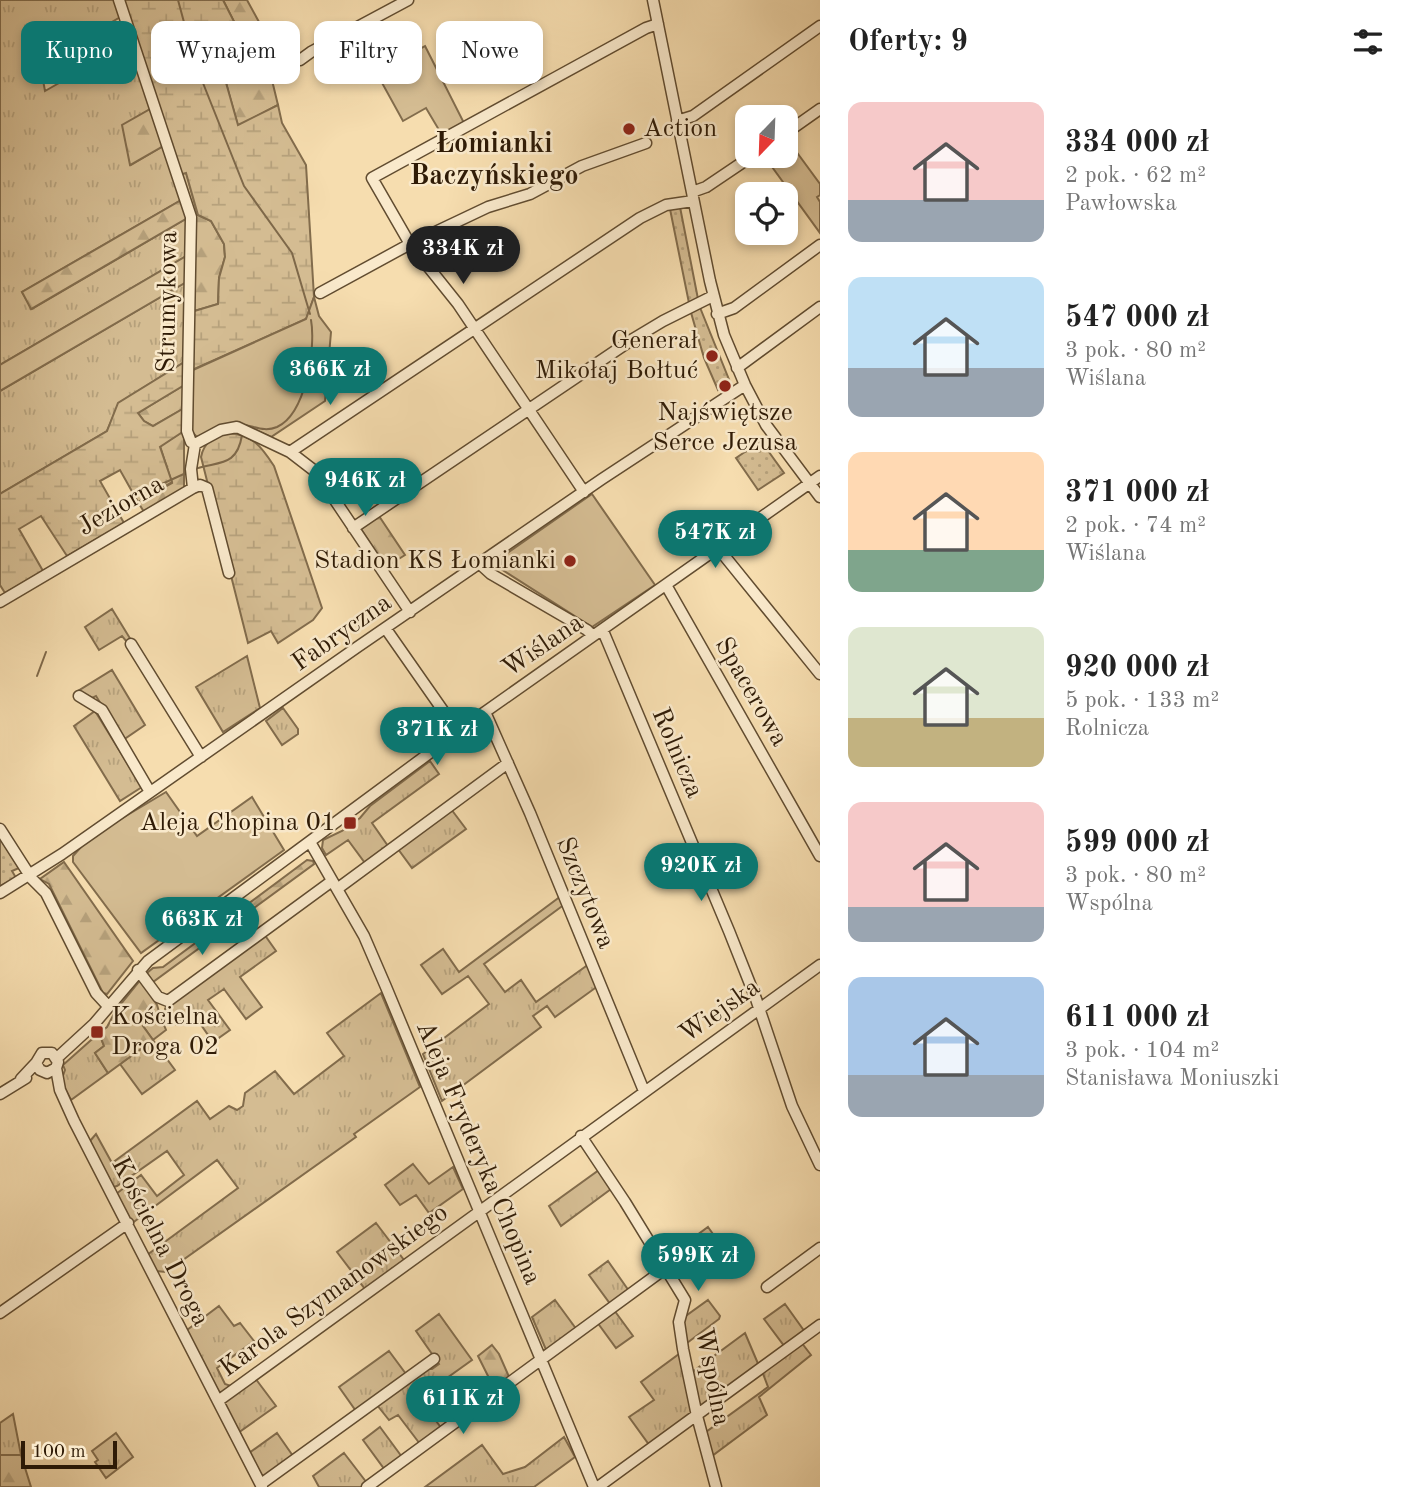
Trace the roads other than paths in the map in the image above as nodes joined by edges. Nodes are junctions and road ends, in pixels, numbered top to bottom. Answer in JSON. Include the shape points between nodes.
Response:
{"nodes":[{"id":1,"x":119,"y":0,"type":"edge"},
{"id":2,"x":408,"y":0,"type":"edge"},
{"id":3,"x":653,"y":0,"type":"edge"},
{"id":4,"x":658,"y":24,"type":"junction"},
{"id":5,"x":820,"y":26,"type":"edge"},
{"id":6,"x":300,"y":60,"type":"dead end"},
{"id":7,"x":820,"y":109,"type":"edge"},
{"id":8,"x":677,"y":121,"type":"junction"},
{"id":9,"x":798,"y":125,"type":"edge"},
{"id":10,"x":646,"y":143,"type":"dead end"},
{"id":11,"x":735,"y":167,"type":"edge"},
{"id":12,"x":693,"y":197,"type":"junction"},
{"id":13,"x":410,"y":244,"type":"junction"},
{"id":14,"x":820,"y":245,"type":"edge"},
{"id":15,"x":320,"y":293,"type":"dead end"},
{"id":16,"x":713,"y":296,"type":"junction"},
{"id":17,"x":820,"y":307,"type":"edge"},
{"id":18,"x":717,"y":314,"type":"junction"},
{"id":19,"x":475,"y":328,"type":"junction"},
{"id":20,"x":737,"y":368,"type":"junction"},
{"id":21,"x":745,"y":385,"type":"junction"},
{"id":22,"x":529,"y":410,"type":"junction"},
{"id":23,"x":195,"y":444,"type":"junction"},
{"id":24,"x":290,"y":452,"type":"junction"},
{"id":25,"x":820,"y":476,"type":"edge"},
{"id":26,"x":809,"y":484,"type":"junction"},
{"id":27,"x":193,"y":488,"type":"junction"},
{"id":28,"x":584,"y":492,"type":"junction"},
{"id":29,"x":820,"y":497,"type":"edge"},
{"id":30,"x":353,"y":528,"type":"junction"},
{"id":31,"x":718,"y":548,"type":"junction"},
{"id":32,"x":480,"y":564,"type":"junction"},
{"id":33,"x":229,"y":573,"type":"dead end"},
{"id":34,"x":666,"y":585,"type":"junction"},
{"id":35,"x":0,"y":602,"type":"edge"},
{"id":36,"x":410,"y":612,"type":"junction"},
{"id":37,"x":386,"y":629,"type":"junction"},
{"id":38,"x":603,"y":631,"type":"junction"},
{"id":39,"x":593,"y":636,"type":"junction"},
{"id":40,"x":131,"y":644,"type":"dead end"},
{"id":41,"x":820,"y":674,"type":"edge"},
{"id":42,"x":79,"y":696,"type":"dead end"},
{"id":43,"x":485,"y":712,"type":"junction"},
{"id":44,"x":458,"y":732,"type":"junction"},
{"id":45,"x":201,"y":757,"type":"junction"},
{"id":46,"x":508,"y":764,"type":"junction"},
{"id":47,"x":150,"y":792,"type":"junction"},
{"id":48,"x":0,"y":829,"type":"edge"},
{"id":49,"x":310,"y":842,"type":"junction"},
{"id":50,"x":820,"y":856,"type":"edge"},
{"id":51,"x":29,"y":876,"type":"junction"},
{"id":52,"x":335,"y":885,"type":"junction"},
{"id":53,"x":0,"y":893,"type":"edge"},
{"id":54,"x":820,"y":965,"type":"edge"},
{"id":55,"x":138,"y":970,"type":"junction"},
{"id":56,"x":108,"y":1006,"type":"junction"},
{"id":57,"x":759,"y":1008,"type":"junction"},
{"id":58,"x":48,"y":1064,"type":"junction"},
{"id":59,"x":644,"y":1091,"type":"junction"},
{"id":60,"x":0,"y":1094,"type":"edge"},
{"id":61,"x":581,"y":1136,"type":"junction"},
{"id":62,"x":820,"y":1165,"type":"edge"},
{"id":63,"x":479,"y":1211,"type":"junction"},
{"id":64,"x":128,"y":1223,"type":"junction"},
{"id":65,"x":820,"y":1248,"type":"edge"},
{"id":66,"x":666,"y":1268,"type":"junction"},
{"id":67,"x":767,"y":1287,"type":"dead end"},
{"id":68,"x":0,"y":1313,"type":"edge"},
{"id":69,"x":820,"y":1325,"type":"edge"},
{"id":70,"x":434,"y":1359,"type":"dead end"},
{"id":71,"x":541,"y":1360,"type":"junction"},
{"id":72,"x":218,"y":1401,"type":"junction"},
{"id":73,"x":697,"y":1416,"type":"junction"},
{"id":74,"x":262,"y":1486,"type":"edge"},
{"id":75,"x":367,"y":1487,"type":"edge"},
{"id":76,"x":596,"y":1487,"type":"edge"},
{"id":77,"x":716,"y":1487,"type":"edge"}],
"edges":[{"from":1,"to":23,"type":"street","name":"Strumykowa","via":[[191,217],[187,430]]},
{"from":2,"to":6,"type":"street"},
{"from":3,"to":4,"type":"street"},
{"from":4,"to":8,"type":"street"},
{"from":4,"to":13,"type":"street","via":[[372,178]]},
{"from":5,"to":8,"type":"street","via":[[693,116]]},
{"from":7,"to":9,"type":"street"},
{"from":8,"to":12,"type":"street"},
{"from":10,"to":13,"type":"street","via":[[582,166],[530,194],[488,207]]},
{"from":11,"to":12,"type":"street"},
{"from":12,"to":16,"type":"street"},
{"from":12,"to":19,"type":"street","via":[[640,218]]},
{"from":13,"to":15,"type":"street"},
{"from":13,"to":19,"type":"street"},
{"from":14,"to":18,"type":"street","via":[[734,307]]},
{"from":16,"to":18,"type":"street"},
{"from":16,"to":22,"type":"street","via":[[634,339]]},
{"from":17,"to":20,"type":"street"},
{"from":18,"to":20,"type":"street"},
{"from":19,"to":22,"type":"street"},
{"from":19,"to":24,"type":"street"},
{"from":20,"to":21,"type":"street"},
{"from":21,"to":26,"type":"street","via":[[766,425]]},
{"from":21,"to":28,"type":"street","name":"Fabryczna"},
{"from":22,"to":28,"type":"street"},
{"from":22,"to":30,"type":"street"},
{"from":23,"to":24,"type":"street","via":[[237,427]]},
{"from":23,"to":27,"type":"street","name":"Jeziorna"},
{"from":24,"to":30,"type":"street","via":[[316,472]]},
{"from":25,"to":26,"type":"street","name":"Wiślana"},
{"from":26,"to":29,"type":"street"},
{"from":26,"to":31,"type":"street","name":"Wiślana"},
{"from":27,"to":33,"type":"street","via":[[207,488]]},
{"from":27,"to":35,"type":"street","name":"Jeziorna"},
{"from":28,"to":32,"type":"street","name":"Fabryczna"},
{"from":30,"to":36,"type":"street"},
{"from":31,"to":34,"type":"street","name":"Wiślana"},
{"from":31,"to":41,"type":"street"},
{"from":32,"to":36,"type":"street","name":"Fabryczna"},
{"from":32,"to":39,"type":"street"},
{"from":34,"to":38,"type":"street","name":"Wiślana"},
{"from":34,"to":50,"type":"street","name":"Spacerowa"},
{"from":36,"to":37,"type":"street","name":"Fabryczna"},
{"from":37,"to":44,"type":"street"},
{"from":37,"to":45,"type":"street","name":"Fabryczna"},
{"from":38,"to":39,"type":"street","name":"Wiślana"},
{"from":38,"to":57,"type":"street","name":"Rolnicza"},
{"from":39,"to":43,"type":"street","name":"Wiślana"},
{"from":40,"to":45,"type":"street"},
{"from":42,"to":47,"type":"street","via":[[102,710]]},
{"from":43,"to":44,"type":"street","name":"Wiślana"},
{"from":43,"to":46,"type":"street","name":"Szczytowa"},
{"from":44,"to":49,"type":"street","name":"Wiślana"},
{"from":45,"to":47,"type":"street","name":"Fabryczna"},
{"from":46,"to":52,"type":"street"},
{"from":46,"to":59,"type":"street","name":"Szczytowa"},
{"from":47,"to":51,"type":"street","name":"Fabryczna"},
{"from":48,"to":51,"type":"street"},
{"from":49,"to":52,"type":"street","name":"Aleja Fryderyka Chopina"},
{"from":49,"to":55,"type":"street","name":"Wiślana"},
{"from":51,"to":53,"type":"street","name":"Fabryczna"},
{"from":51,"to":56,"type":"street","via":[[46,893],[95,990]]},
{"from":52,"to":55,"type":"street","via":[[168,1001],[158,996]]},
{"from":52,"to":63,"type":"street","name":"Aleja Fryderyka Chopina","via":[[364,936]]},
{"from":54,"to":57,"type":"street","name":"Wiejska"},
{"from":55,"to":56,"type":"street","name":"Wiślana"},
{"from":56,"to":58,"type":"street","name":"Wiślana"},
{"from":57,"to":59,"type":"street","name":"Wiejska"},
{"from":57,"to":62,"type":"street","name":"Rolnicza","via":[[792,1106]]},
{"from":58,"to":60,"type":"street","name":"Wiślana"},
{"from":58,"to":64,"type":"street","name":"Kościelna Droga"},
{"from":59,"to":61,"type":"street","name":"Karola Szymanowskiego"},
{"from":61,"to":63,"type":"street","name":"Karola Szymanowskiego"},
{"from":61,"to":66,"type":"street","name":"Wspólna"},
{"from":63,"to":71,"type":"street","name":"Aleja Fryderyka Chopina"},
{"from":63,"to":72,"type":"street","name":"Karola Szymanowskiego"},
{"from":64,"to":68,"type":"street"},
{"from":64,"to":72,"type":"street","name":"Kościelna Droga"},
{"from":65,"to":67,"type":"street"},
{"from":66,"to":71,"type":"street"},
{"from":66,"to":73,"type":"street","name":"Wspólna","via":[[685,1300],[679,1322]]},
{"from":69,"to":73,"type":"street"},
{"from":70,"to":74,"type":"street"},
{"from":71,"to":75,"type":"street"},
{"from":71,"to":76,"type":"street","name":"Aleja Fryderyka Chopina"},
{"from":72,"to":74,"type":"street","name":"Kościelna Droga"},
{"from":73,"to":76,"type":"street"},
{"from":73,"to":77,"type":"street","name":"Wspólna"}]}
